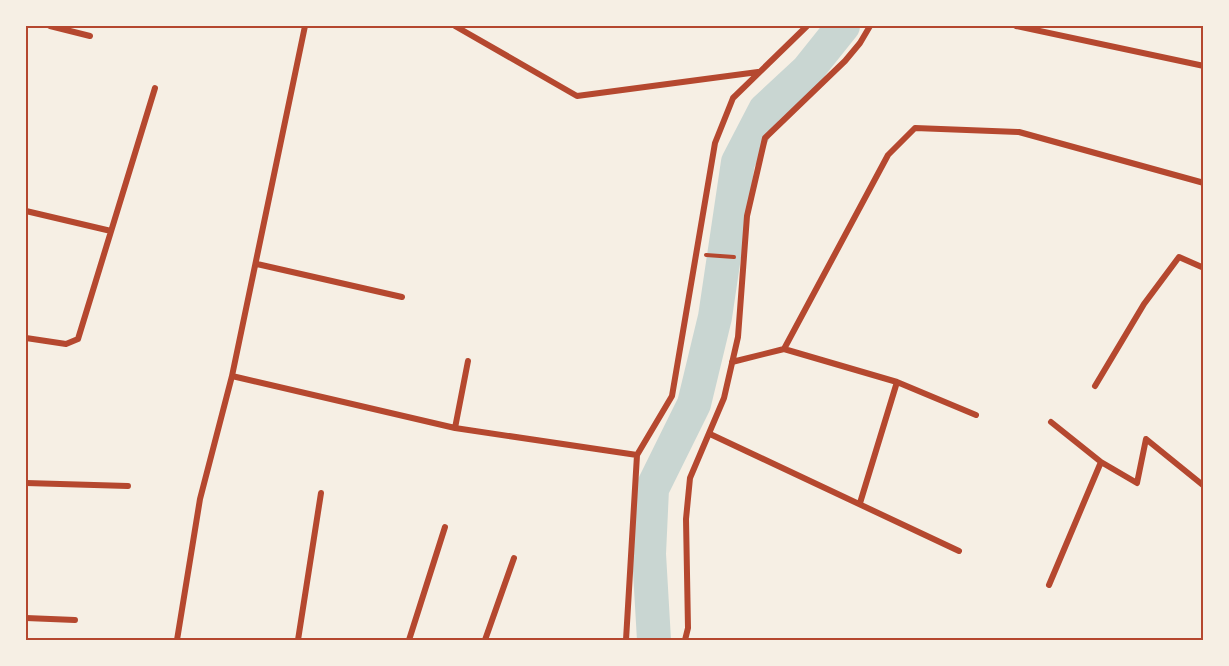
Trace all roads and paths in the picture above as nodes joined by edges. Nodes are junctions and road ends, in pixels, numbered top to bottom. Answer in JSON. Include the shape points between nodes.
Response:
{"nodes":[{"id":1,"x":50,"y":26,"type":"edge"},
{"id":2,"x":305,"y":26,"type":"edge"},
{"id":3,"x":455,"y":26,"type":"edge"},
{"id":4,"x":807,"y":26,"type":"edge"},
{"id":5,"x":870,"y":26,"type":"edge"},
{"id":6,"x":1016,"y":26,"type":"edge"},
{"id":7,"x":90,"y":36,"type":"dead end"},
{"id":8,"x":1203,"y":66,"type":"edge"},
{"id":9,"x":759,"y":72,"type":"junction"},
{"id":10,"x":155,"y":88,"type":"dead end"},
{"id":11,"x":1203,"y":183,"type":"edge"},
{"id":12,"x":26,"y":211,"type":"edge"},
{"id":13,"x":111,"y":231,"type":"junction"},
{"id":14,"x":696,"y":255,"type":"junction"},
{"id":15,"x":744,"y":258,"type":"junction"},
{"id":16,"x":257,"y":264,"type":"junction"},
{"id":17,"x":1203,"y":268,"type":"edge"},
{"id":18,"x":402,"y":297,"type":"dead end"},
{"id":19,"x":26,"y":338,"type":"edge"},
{"id":20,"x":783,"y":349,"type":"junction"},
{"id":21,"x":468,"y":361,"type":"dead end"},
{"id":22,"x":732,"y":362,"type":"junction"},
{"id":23,"x":232,"y":376,"type":"junction"},
{"id":24,"x":897,"y":382,"type":"junction"},
{"id":25,"x":1095,"y":386,"type":"dead end"},
{"id":26,"x":976,"y":415,"type":"dead end"},
{"id":27,"x":1051,"y":422,"type":"dead end"},
{"id":28,"x":455,"y":428,"type":"junction"},
{"id":29,"x":710,"y":434,"type":"junction"},
{"id":30,"x":637,"y":455,"type":"junction"},
{"id":31,"x":1101,"y":462,"type":"junction"},
{"id":32,"x":26,"y":483,"type":"edge"},
{"id":33,"x":128,"y":486,"type":"dead end"},
{"id":34,"x":1203,"y":486,"type":"edge"},
{"id":35,"x":321,"y":493,"type":"dead end"},
{"id":36,"x":860,"y":503,"type":"junction"},
{"id":37,"x":445,"y":527,"type":"dead end"},
{"id":38,"x":959,"y":551,"type":"dead end"},
{"id":39,"x":514,"y":558,"type":"dead end"},
{"id":40,"x":1049,"y":585,"type":"dead end"},
{"id":41,"x":26,"y":618,"type":"edge"},
{"id":42,"x":75,"y":620,"type":"dead end"},
{"id":43,"x":177,"y":640,"type":"edge"},
{"id":44,"x":298,"y":640,"type":"edge"},
{"id":45,"x":409,"y":640,"type":"edge"},
{"id":46,"x":485,"y":640,"type":"edge"},
{"id":47,"x":626,"y":640,"type":"edge"},
{"id":48,"x":685,"y":640,"type":"edge"}],
"edges":[{"from":1,"to":7,"type":"street"},
{"from":2,"to":16,"type":"street"},
{"from":3,"to":9,"type":"street","via":[[577,96]]},
{"from":4,"to":9,"type":"street"},
{"from":5,"to":15,"type":"street","via":[[845,61],[765,138],[747,216]]},
{"from":6,"to":8,"type":"street"},
{"from":9,"to":14,"type":"street","via":[[733,98],[715,143]]},
{"from":10,"to":13,"type":"street"},
{"from":11,"to":20,"type":"street","via":[[1019,132],[915,128],[888,154]]},
{"from":12,"to":13,"type":"street"},
{"from":13,"to":19,"type":"street","via":[[78,339],[66,344]]},
{"from":14,"to":15,"type":"path"},
{"from":14,"to":30,"type":"street","via":[[672,396]]},
{"from":15,"to":22,"type":"street","via":[[738,337]]},
{"from":16,"to":18,"type":"street"},
{"from":16,"to":23,"type":"street"},
{"from":17,"to":25,"type":"street","via":[[1179,257],[1144,303]]},
{"from":20,"to":22,"type":"street"},
{"from":20,"to":24,"type":"street"},
{"from":21,"to":28,"type":"street"},
{"from":22,"to":29,"type":"street"},
{"from":23,"to":28,"type":"street"},
{"from":23,"to":43,"type":"street","via":[[200,499]]},
{"from":24,"to":26,"type":"street"},
{"from":24,"to":36,"type":"street"},
{"from":27,"to":31,"type":"street"},
{"from":28,"to":30,"type":"street"},
{"from":29,"to":36,"type":"street"},
{"from":29,"to":48,"type":"street","via":[[690,478]]},
{"from":30,"to":47,"type":"street"},
{"from":31,"to":34,"type":"street","via":[[1137,483],[1146,440]]},
{"from":31,"to":40,"type":"street"},
{"from":32,"to":33,"type":"street"},
{"from":35,"to":44,"type":"street"},
{"from":36,"to":38,"type":"street"},
{"from":37,"to":45,"type":"street"},
{"from":39,"to":46,"type":"street"},
{"from":41,"to":42,"type":"street"}]}
